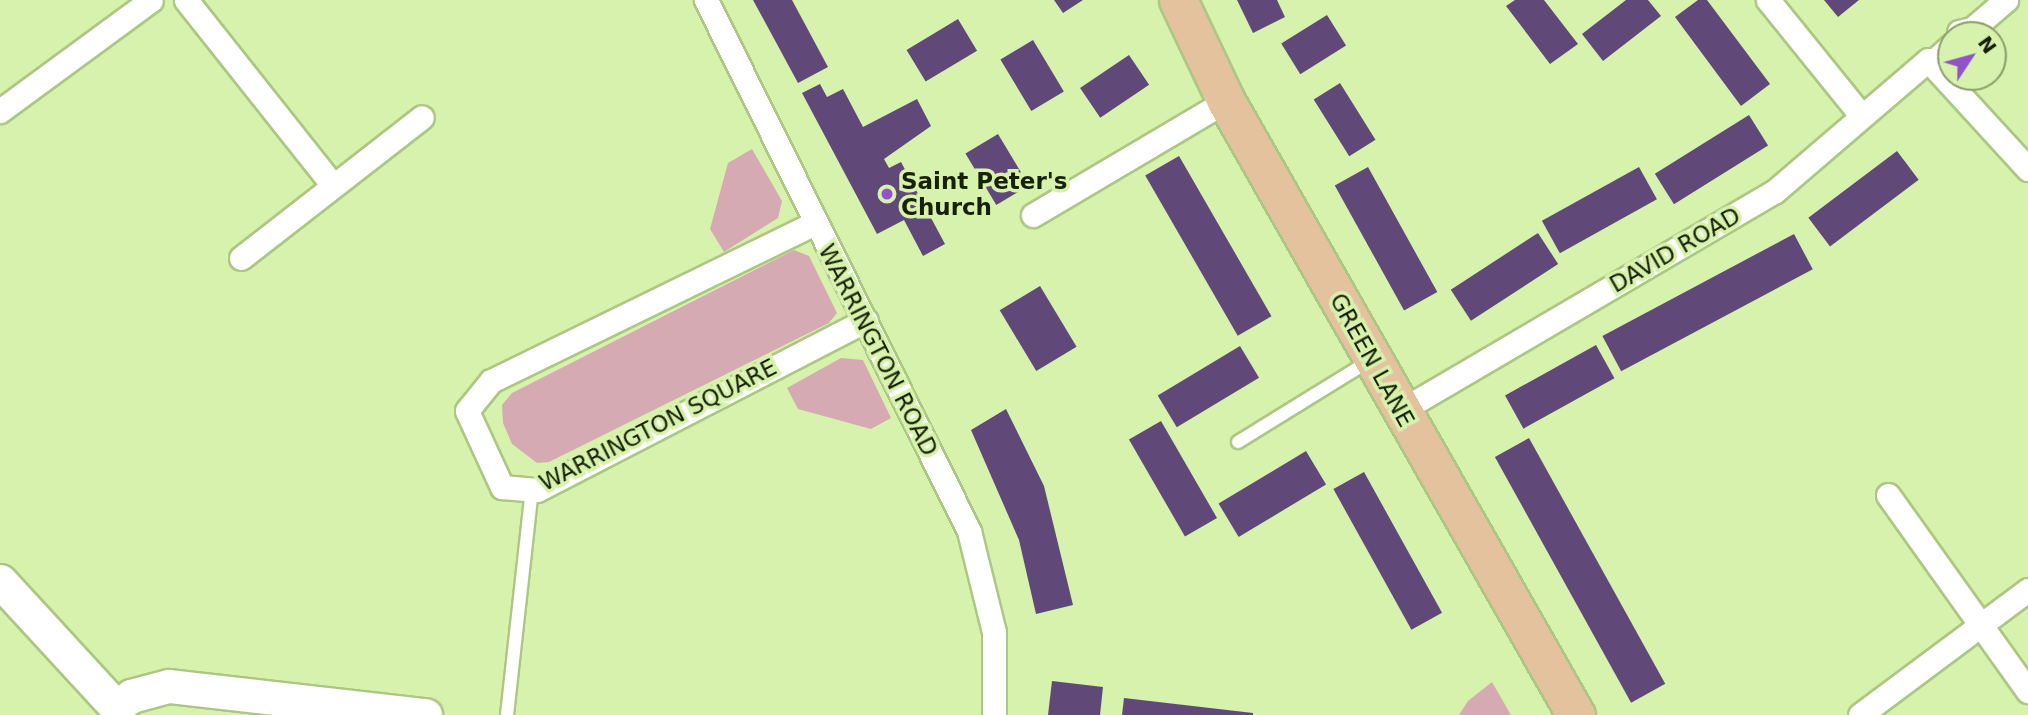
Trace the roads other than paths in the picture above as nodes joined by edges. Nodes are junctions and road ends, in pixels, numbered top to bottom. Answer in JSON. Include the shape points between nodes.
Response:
{"nodes":[{"id":1,"x":151,"y":0,"type":"edge"},
{"id":2,"x":186,"y":0,"type":"edge"},
{"id":3,"x":705,"y":0,"type":"edge"},
{"id":4,"x":1178,"y":0,"type":"edge"},
{"id":5,"x":1768,"y":0,"type":"edge"},
{"id":6,"x":2000,"y":2,"type":"edge"},
{"id":7,"x":1980,"y":21,"type":"edge"},
{"id":8,"x":1937,"y":52,"type":"edge"},
{"id":9,"x":1928,"y":60,"type":"junction"},
{"id":10,"x":1226,"y":101,"type":"junction"},
{"id":11,"x":0,"y":111,"type":"edge"},
{"id":12,"x":1860,"y":114,"type":"junction"},
{"id":13,"x":422,"y":117,"type":"dead end"},
{"id":14,"x":2028,"y":169,"type":"edge"},
{"id":15,"x":332,"y":184,"type":"junction"},
{"id":16,"x":1033,"y":215,"type":"dead end"},
{"id":17,"x":813,"y":223,"type":"junction"},
{"id":18,"x":241,"y":258,"type":"dead end"},
{"id":19,"x":866,"y":320,"type":"junction"},
{"id":20,"x":1371,"y":359,"type":"junction"},
{"id":21,"x":1400,"y":411,"type":"junction"},
{"id":22,"x":1238,"y":442,"type":"dead end"},
{"id":23,"x":532,"y":489,"type":"junction"},
{"id":24,"x":1888,"y":495,"type":"dead end"},
{"id":25,"x":0,"y":581,"type":"edge"},
{"id":26,"x":2028,"y":590,"type":"edge"},
{"id":27,"x":1981,"y":624,"type":"junction"},
{"id":28,"x":2028,"y":691,"type":"edge"},
{"id":29,"x":118,"y":711,"type":"edge"},
{"id":30,"x":425,"y":715,"type":"edge"},
{"id":31,"x":507,"y":715,"type":"edge"},
{"id":32,"x":994,"y":715,"type":"edge"},
{"id":33,"x":1576,"y":715,"type":"edge"},
{"id":34,"x":1860,"y":715,"type":"edge"}],
"edges":[{"from":1,"to":11,"type":"street"},
{"from":2,"to":15,"type":"street"},
{"from":3,"to":17,"type":"street","name":"WARRINGTON ROAD"},
{"from":4,"to":10,"type":"main road","name":"GREEN LANE"},
{"from":5,"to":12,"type":"street"},
{"from":6,"to":7,"type":"street"},
{"from":8,"to":9,"type":"lane"},
{"from":9,"to":12,"type":"street","name":"DAVID ROAD"},
{"from":9,"to":14,"type":"street"},
{"from":10,"to":16,"type":"street"},
{"from":10,"to":20,"type":"main road","name":"GREEN LANE"},
{"from":12,"to":21,"type":"street","name":"DAVID ROAD","via":[[1774,191]]},
{"from":13,"to":15,"type":"street"},
{"from":15,"to":18,"type":"street"},
{"from":17,"to":19,"type":"street","name":"WARRINGTON ROAD"},
{"from":17,"to":23,"type":"street","name":"WARRINGTON SQUARE","via":[[491,381],[467,411],[502,487]]},
{"from":19,"to":23,"type":"street","name":"WARRINGTON SQUARE"},
{"from":19,"to":32,"type":"street","name":"WARRINGTON ROAD","via":[[969,531],[995,632]]},
{"from":20,"to":21,"type":"main road","name":"GREEN LANE"},
{"from":20,"to":22,"type":"lane"},
{"from":21,"to":33,"type":"main road","name":"GREEN LANE"},
{"from":23,"to":31,"type":"lane"},
{"from":24,"to":27,"type":"street"},
{"from":25,"to":29,"type":"street"},
{"from":26,"to":27,"type":"street"},
{"from":27,"to":28,"type":"street"},
{"from":27,"to":34,"type":"street"},
{"from":29,"to":30,"type":"street","via":[[131,696],[169,685]]}]}
